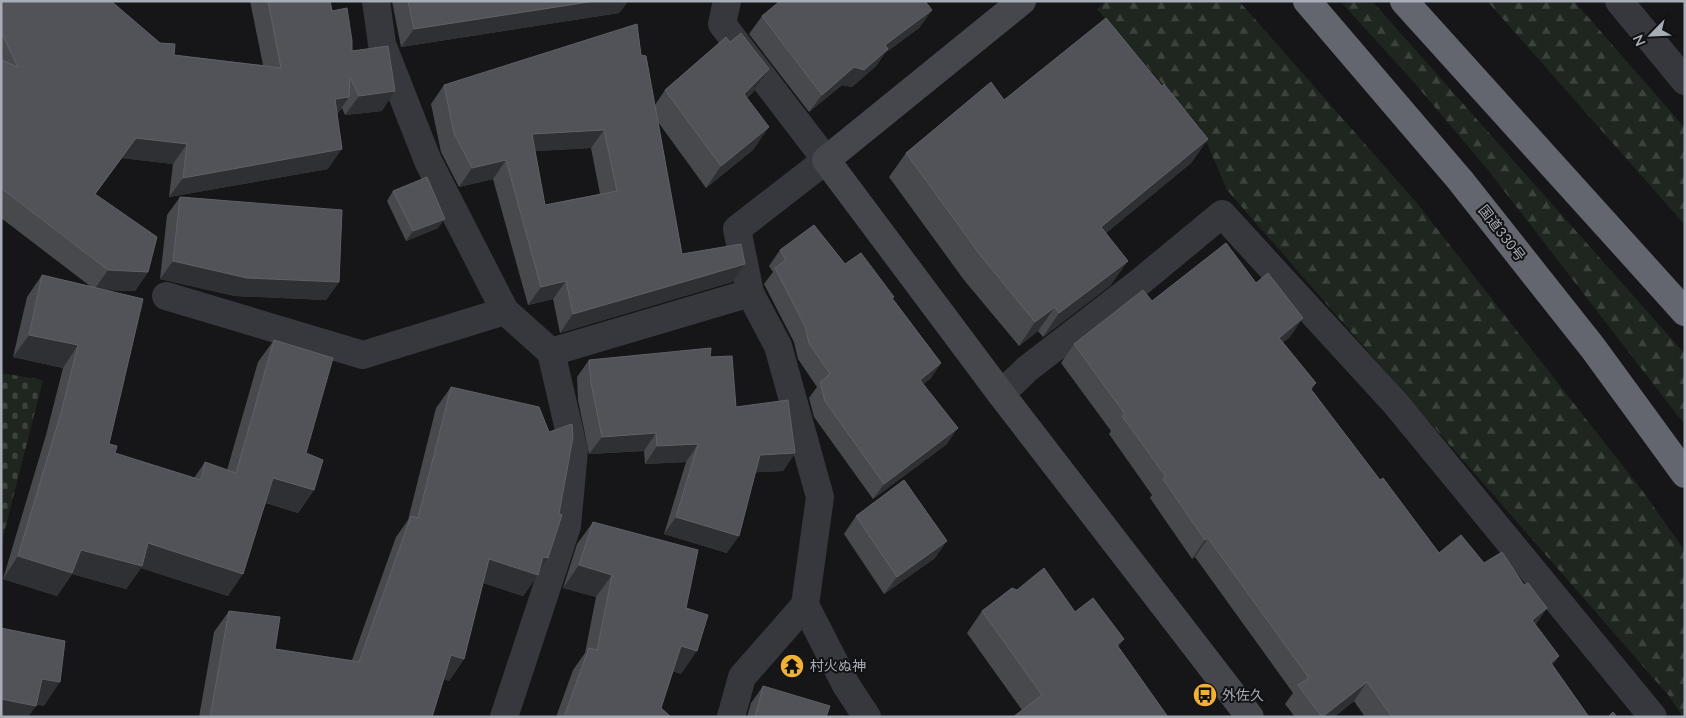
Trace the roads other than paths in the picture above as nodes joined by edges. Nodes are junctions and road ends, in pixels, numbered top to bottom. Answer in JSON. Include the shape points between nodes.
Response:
{"nodes":[{"id":1,"x":376,"y":1,"type":"edge"},
{"id":2,"x":727,"y":1,"type":"edge"},
{"id":3,"x":1022,"y":1,"type":"edge"},
{"id":4,"x":1307,"y":1,"type":"edge"},
{"id":5,"x":1404,"y":1,"type":"edge"},
{"id":6,"x":1619,"y":1,"type":"edge"},
{"id":7,"x":1685,"y":81,"type":"edge"},
{"id":8,"x":826,"y":160,"type":"junction"},
{"id":9,"x":750,"y":293,"type":"junction"},
{"id":10,"x":166,"y":296,"type":"dead end"},
{"id":11,"x":505,"y":311,"type":"junction"},
{"id":12,"x":1685,"y":312,"type":"edge"},
{"id":13,"x":551,"y":352,"type":"junction"},
{"id":14,"x":1001,"y":394,"type":"junction"},
{"id":15,"x":1685,"y":474,"type":"edge"},
{"id":16,"x":805,"y":605,"type":"junction"},
{"id":17,"x":504,"y":717,"type":"edge"},
{"id":18,"x":731,"y":717,"type":"edge"},
{"id":19,"x":866,"y":717,"type":"edge"},
{"id":20,"x":1250,"y":717,"type":"edge"},
{"id":21,"x":1654,"y":717,"type":"edge"}],
"edges":[{"from":1,"to":11,"type":"street","via":[[382,44],[428,161]]},
{"from":2,"to":8,"type":"street","via":[[722,24]]},
{"from":3,"to":8,"type":"street"},
{"from":4,"to":15,"type":"highway","name":"国道330号","via":[[1460,180],[1592,348]]},
{"from":5,"to":12,"type":"highway"},
{"from":6,"to":7,"type":"street"},
{"from":8,"to":9,"type":"street","via":[[737,229]]},
{"from":8,"to":14,"type":"street"},
{"from":9,"to":13,"type":"street"},
{"from":9,"to":16,"type":"street","via":[[778,346],[820,497]]},
{"from":10,"to":11,"type":"street","via":[[363,355]]},
{"from":11,"to":13,"type":"street"},
{"from":13,"to":17,"type":"street","via":[[574,451],[567,526]]},
{"from":14,"to":20,"type":"street"},
{"from":14,"to":21,"type":"street","via":[[1027,369],[1141,282],[1222,214],[1396,404]]},
{"from":16,"to":18,"type":"street","via":[[742,676]]},
{"from":16,"to":19,"type":"street"}]}
